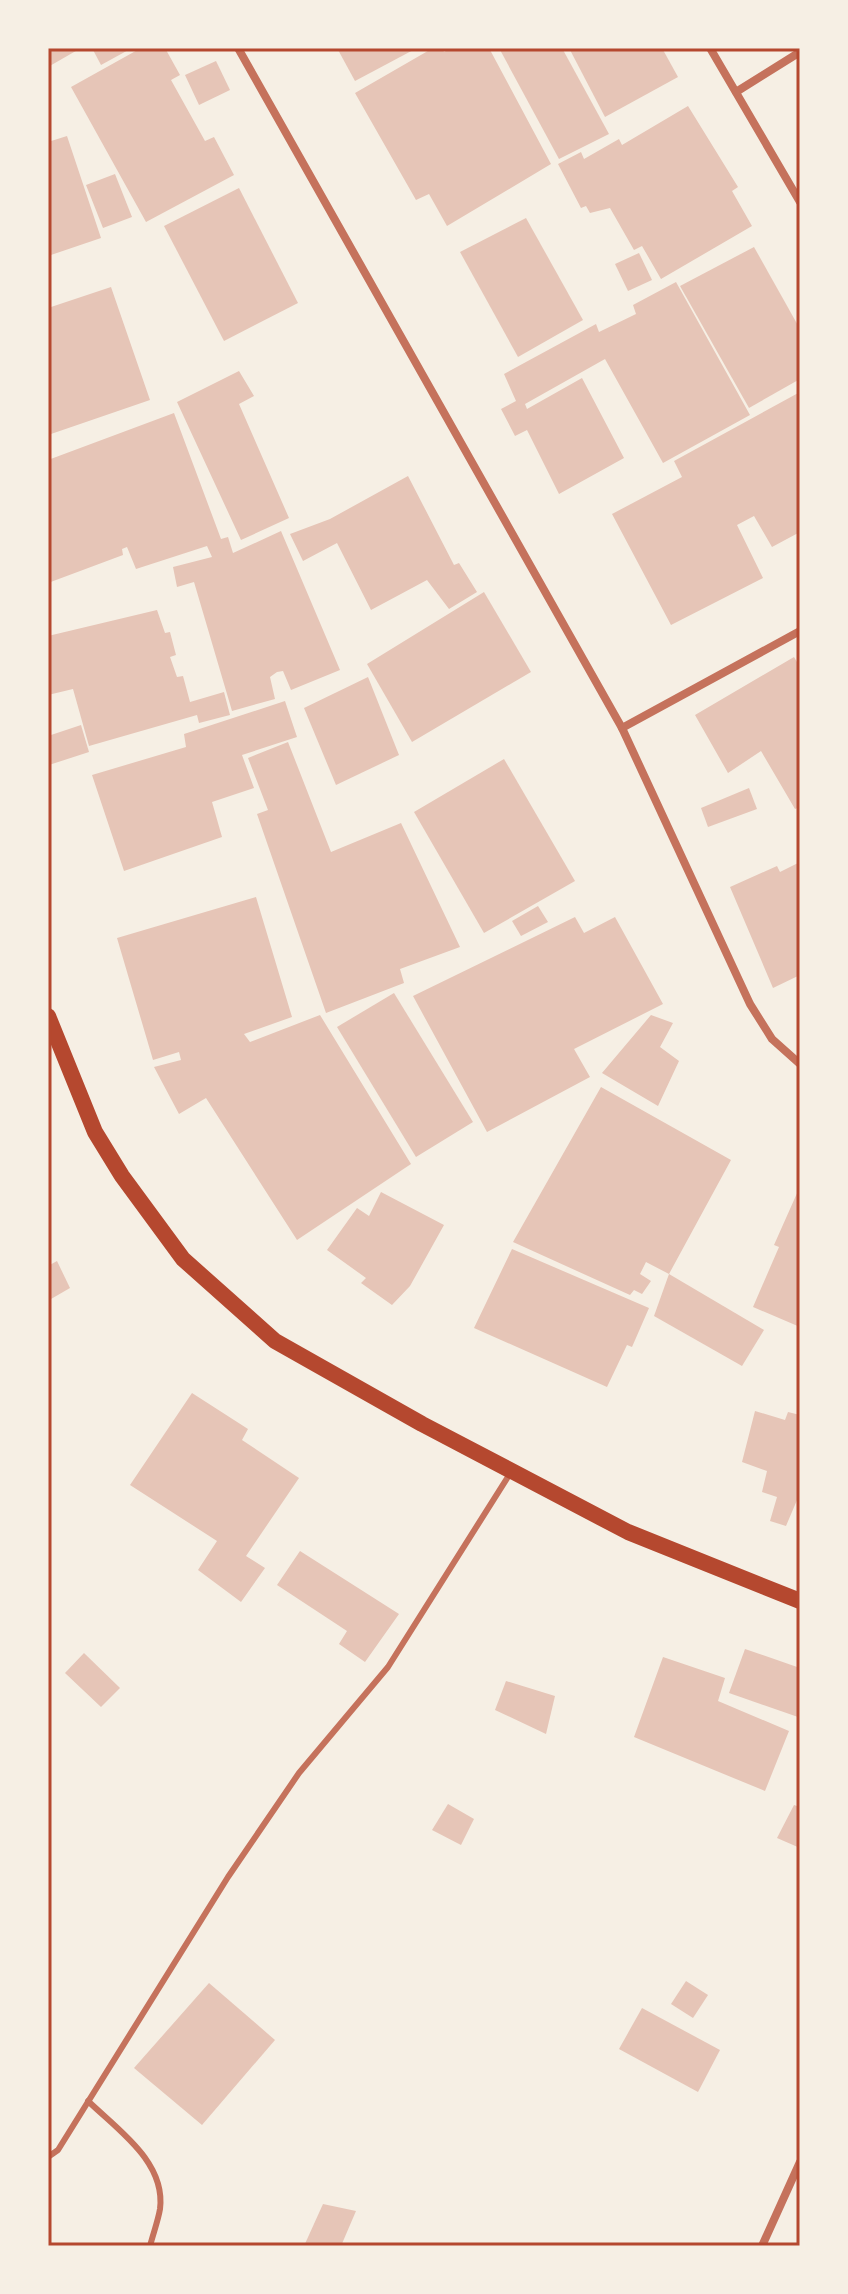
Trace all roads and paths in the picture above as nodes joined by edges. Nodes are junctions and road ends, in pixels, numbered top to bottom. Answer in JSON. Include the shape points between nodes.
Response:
{"nodes":[{"id":1,"x":238,"y":48,"type":"edge"},
{"id":2,"x":710,"y":48,"type":"edge"},
{"id":3,"x":800,"y":52,"type":"edge"},
{"id":4,"x":736,"y":92,"type":"junction"},
{"id":5,"x":800,"y":202,"type":"edge"},
{"id":6,"x":800,"y":631,"type":"edge"},
{"id":7,"x":622,"y":728,"type":"junction"},
{"id":8,"x":48,"y":1016,"type":"edge"},
{"id":9,"x":800,"y":1064,"type":"edge"},
{"id":10,"x":512,"y":1471,"type":"junction"},
{"id":11,"x":800,"y":1601,"type":"edge"},
{"id":12,"x":88,"y":2101,"type":"junction"},
{"id":13,"x":48,"y":2157,"type":"edge"},
{"id":14,"x":800,"y":2162,"type":"edge"},
{"id":15,"x":150,"y":2246,"type":"edge"},
{"id":16,"x":762,"y":2246,"type":"edge"}],
"edges":[{"from":1,"to":7,"type":"street"},
{"from":2,"to":4,"type":"street"},
{"from":3,"to":4,"type":"street"},
{"from":4,"to":5,"type":"street"},
{"from":6,"to":7,"type":"street"},
{"from":7,"to":9,"type":"street","via":[[750,1004],[772,1039]]},
{"from":8,"to":10,"type":"main road","via":[[95,1132],[183,1259],[275,1341]]},
{"from":10,"to":11,"type":"main road","via":[[628,1532]]},
{"from":10,"to":12,"type":"lane","via":[[388,1667],[299,1773],[228,1877]]},
{"from":12,"to":13,"type":"lane","via":[[58,2150]]},
{"from":12,"to":15,"type":"lane","via":[[143,2153],[159,2182],[160,2208]]},
{"from":14,"to":16,"type":"street"}]}
